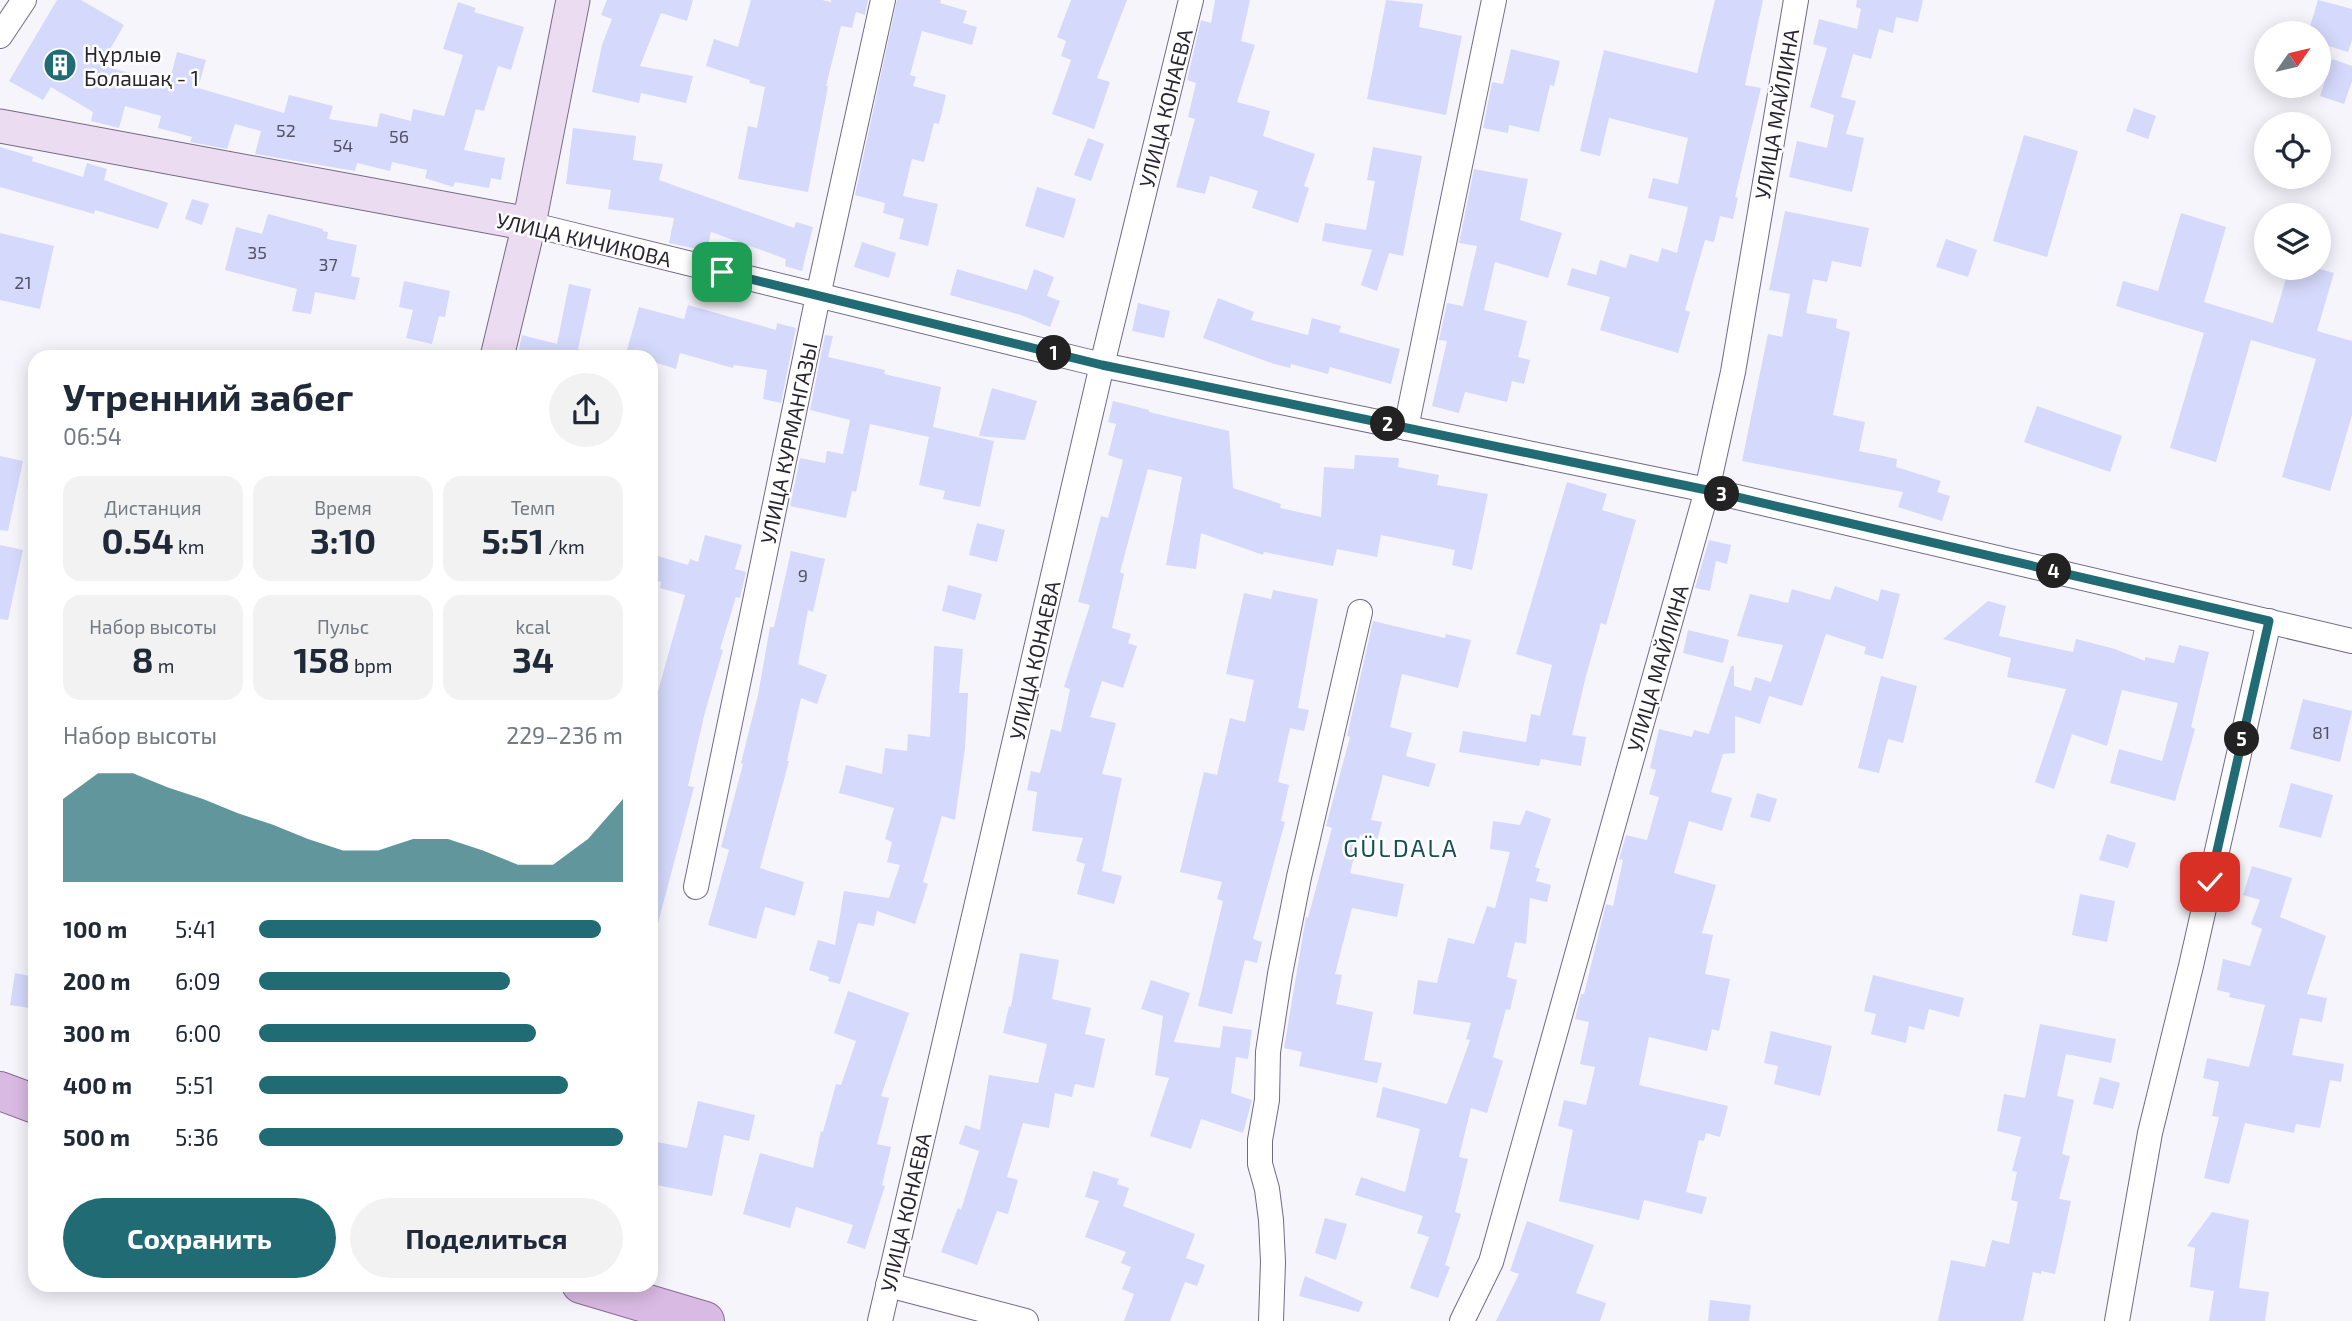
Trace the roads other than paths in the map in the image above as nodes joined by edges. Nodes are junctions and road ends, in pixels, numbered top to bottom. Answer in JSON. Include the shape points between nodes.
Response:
{"nodes":[{"id":1,"x":23,"y":0,"type":"edge"},
{"id":2,"x":573,"y":0,"type":"edge"},
{"id":3,"x":883,"y":0,"type":"edge"},
{"id":4,"x":1191,"y":0,"type":"edge"},
{"id":5,"x":1494,"y":0,"type":"edge"},
{"id":6,"x":1796,"y":0,"type":"edge"},
{"id":7,"x":0,"y":36,"type":"edge"},
{"id":8,"x":0,"y":126,"type":"edge"},
{"id":9,"x":529,"y":224,"type":"junction"},
{"id":10,"x":818,"y":296,"type":"junction"},
{"id":11,"x":499,"y":350,"type":"edge"},
{"id":12,"x":1102,"y":365,"type":"junction"},
{"id":13,"x":1406,"y":428,"type":"junction"},
{"id":14,"x":1707,"y":490,"type":"junction"},
{"id":15,"x":1360,"y":612,"type":"dead end"},
{"id":16,"x":2269,"y":621,"type":"junction"},
{"id":17,"x":2352,"y":641,"type":"edge"},
{"id":18,"x":696,"y":887,"type":"dead end"},
{"id":19,"x":0,"y":1091,"type":"edge"},
{"id":20,"x":28,"y":1101,"type":"edge"},
{"id":21,"x":888,"y":1285,"type":"junction"},
{"id":22,"x":609,"y":1292,"type":"edge"},
{"id":23,"x":705,"y":1321,"type":"edge"},
{"id":24,"x":880,"y":1321,"type":"edge"},
{"id":25,"x":1026,"y":1321,"type":"edge"},
{"id":26,"x":1271,"y":1321,"type":"edge"},
{"id":27,"x":1462,"y":1321,"type":"edge"},
{"id":28,"x":2117,"y":1321,"type":"edge"}],
"edges":[{"from":1,"to":7,"type":"street"},
{"from":2,"to":9,"type":"street"},
{"from":3,"to":10,"type":"street","name":"УЛИЦА КУРМАНГАЗЫ"},
{"from":4,"to":12,"type":"street","name":"УЛИЦА КОНАЕВА"},
{"from":5,"to":13,"type":"street"},
{"from":6,"to":14,"type":"street","name":"УЛИЦА МАЙЛИНА","via":[[1733,372]]},
{"from":8,"to":9,"type":"street","name":"УЛИЦА КИЧИКОВА"},
{"from":9,"to":10,"type":"street","name":"УЛИЦА КИЧИКОВА"},
{"from":9,"to":11,"type":"street"},
{"from":10,"to":12,"type":"street","name":"УЛИЦА КИЧИКОВА"},
{"from":10,"to":18,"type":"street","name":"УЛИЦА КУРМАНГАЗЫ"},
{"from":12,"to":13,"type":"street","name":"УЛИЦА КИЧИКОВА"},
{"from":12,"to":21,"type":"street","name":"УЛИЦА КОНАЕВА"},
{"from":13,"to":14,"type":"street","name":"УЛИЦА КИЧИКОВА"},
{"from":14,"to":16,"type":"street","name":"УЛИЦА КИЧИКОВА"},
{"from":14,"to":27,"type":"street","name":"УЛИЦА МАЙЛИНА","via":[[1491,1262]]},
{"from":15,"to":26,"type":"street","via":[[1299,877],[1269,1052],[1260,1164],[1267,1189],[1273,1262]]},
{"from":16,"to":17,"type":"street","name":"УЛИЦА КИЧИКОВА"},
{"from":16,"to":28,"type":"street","via":[[2150,1133]]},
{"from":19,"to":20,"type":"main road"},
{"from":21,"to":24,"type":"street","name":"УЛИЦА КОНАЕВА"},
{"from":21,"to":25,"type":"street"},
{"from":22,"to":23,"type":"main road"}]}
